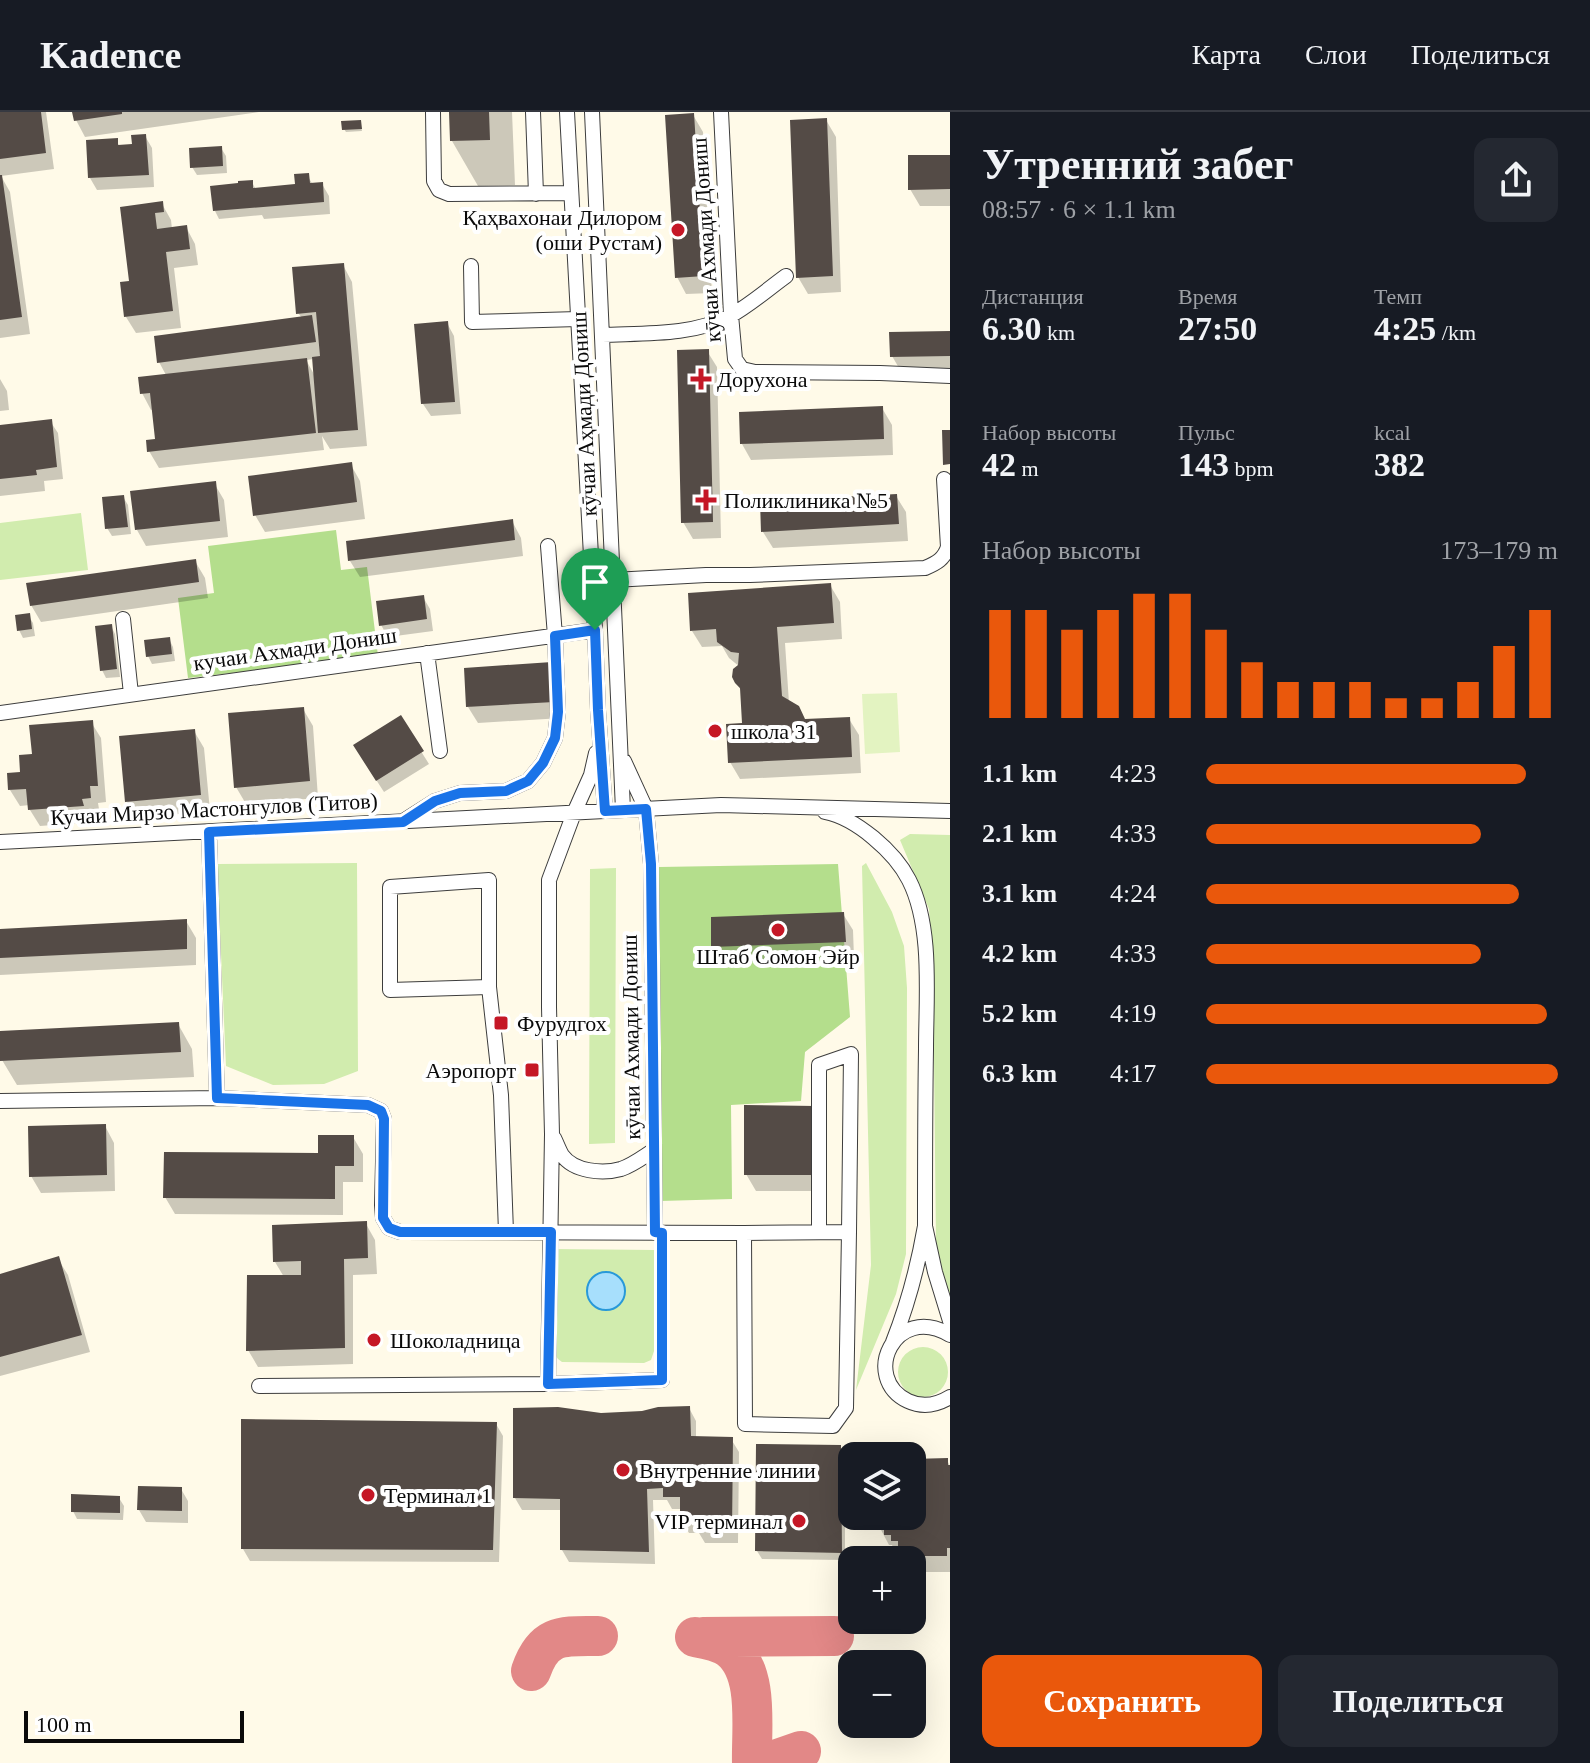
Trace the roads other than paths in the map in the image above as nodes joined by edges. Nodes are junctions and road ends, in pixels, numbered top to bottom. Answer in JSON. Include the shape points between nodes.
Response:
{"nodes":[{"id":1,"x":433,"y":112,"type":"edge"},
{"id":2,"x":533,"y":112,"type":"edge"},
{"id":3,"x":567,"y":112,"type":"edge"},
{"id":4,"x":592,"y":112,"type":"edge"},
{"id":5,"x":721,"y":112,"type":"edge"},
{"id":6,"x":570,"y":193,"type":"junction"},
{"id":7,"x":536,"y":194,"type":"junction"},
{"id":8,"x":471,"y":266,"type":"dead end"},
{"id":9,"x":786,"y":276,"type":"dead end"},
{"id":10,"x":731,"y":315,"type":"junction"},
{"id":11,"x":578,"y":319,"type":"junction"},
{"id":12,"x":602,"y":335,"type":"junction"},
{"id":13,"x":950,"y":376,"type":"edge"},
{"id":14,"x":944,"y":479,"type":"dead end"},
{"id":15,"x":548,"y":546,"type":"dead end"},
{"id":16,"x":613,"y":580,"type":"junction"},
{"id":17,"x":123,"y":619,"type":"dead end"},
{"id":18,"x":595,"y":630,"type":"junction"},
{"id":19,"x":555,"y":636,"type":"junction"},
{"id":20,"x":427,"y":653,"type":"junction"},
{"id":21,"x":131,"y":694,"type":"junction"},
{"id":22,"x":0,"y":713,"type":"edge"},
{"id":23,"x":599,"y":737,"type":"junction"},
{"id":24,"x":618,"y":737,"type":"junction"},
{"id":25,"x":440,"y":751,"type":"dead end"},
{"id":26,"x":801,"y":807,"type":"junction"},
{"id":27,"x":646,"y":809,"type":"junction"},
{"id":28,"x":623,"y":810,"type":"junction"},
{"id":29,"x":605,"y":811,"type":"junction"},
{"id":30,"x":950,"y":811,"type":"edge"},
{"id":31,"x":574,"y":813,"type":"junction"},
{"id":32,"x":403,"y":822,"type":"junction"},
{"id":33,"x":209,"y":832,"type":"junction"},
{"id":34,"x":0,"y":842,"type":"edge"},
{"id":35,"x":489,"y":987,"type":"junction"},
{"id":36,"x":217,"y":1098,"type":"junction"},
{"id":37,"x":0,"y":1101,"type":"edge"},
{"id":38,"x":552,"y":1134,"type":"junction"},
{"id":39,"x":654,"y":1150,"type":"junction"},
{"id":40,"x":925,"y":1226,"type":"junction"},
{"id":41,"x":506,"y":1232,"type":"junction"},
{"id":42,"x":551,"y":1232,"type":"junction"},
{"id":43,"x":659,"y":1232,"type":"junction"},
{"id":44,"x":819,"y":1232,"type":"junction"},
{"id":45,"x":849,"y":1232,"type":"junction"},
{"id":46,"x":744,"y":1233,"type":"junction"},
{"id":47,"x":950,"y":1321,"type":"edge"},
{"id":48,"x":950,"y":1335,"type":"edge"},
{"id":49,"x":893,"y":1342,"type":"junction"},
{"id":50,"x":548,"y":1384,"type":"junction"},
{"id":51,"x":259,"y":1386,"type":"dead end"},
{"id":52,"x":950,"y":1397,"type":"edge"}],
"edges":[{"from":1,"to":7,"type":"street","via":[[434,181],[439,190]]},
{"from":2,"to":7,"type":"street"},
{"from":3,"to":6,"type":"street"},
{"from":4,"to":12,"type":"street","name":"кӯчаи Аҳмади Дониш"},
{"from":5,"to":10,"type":"street","name":"кӯчаи Ахмади Дониш"},
{"from":6,"to":7,"type":"street"},
{"from":6,"to":11,"type":"street"},
{"from":8,"to":11,"type":"street","via":[[472,322]]},
{"from":9,"to":10,"type":"street"},
{"from":10,"to":12,"type":"street","via":[[667,332]]},
{"from":10,"to":13,"type":"street","name":"кӯчаи Ахмади Дониш","via":[[735,359],[742,369]]},
{"from":11,"to":18,"type":"street"},
{"from":12,"to":16,"type":"street","name":"кӯчаи Аҳмади Дониш"},
{"from":14,"to":16,"type":"street","via":[[948,547],[944,557],[925,568]]},
{"from":15,"to":19,"type":"street"},
{"from":16,"to":24,"type":"street","name":"кӯчаи Аҳмади Дониш"},
{"from":17,"to":21,"type":"street"},
{"from":18,"to":19,"type":"street","name":"кучаи Ахмади Дониш"},
{"from":18,"to":23,"type":"street"},
{"from":19,"to":20,"type":"street","name":"кучаи Ахмади Дониш"},
{"from":19,"to":32,"type":"street","via":[[558,712],[555,738],[543,763],[528,781],[506,791],[460,793],[435,801]]},
{"from":20,"to":21,"type":"street","name":"кучаи Ахмади Дониш"},
{"from":20,"to":25,"type":"street"},
{"from":21,"to":22,"type":"street","name":"кучаи Ахмади Дониш"},
{"from":23,"to":29,"type":"street"},
{"from":23,"to":31,"type":"street","via":[[591,775]]},
{"from":24,"to":27,"type":"street","name":"кӯчаи Ахмади Дониш"},
{"from":24,"to":28,"type":"street","name":"кӯчаи Аҳмади Дониш"},
{"from":26,"to":27,"type":"street","name":"Кучаи Мирзо Мастонгулов (Титов)"},
{"from":26,"to":30,"type":"street"},
{"from":26,"to":40,"type":"street","via":[[858,826],[897,862],[916,898],[926,971]]},
{"from":27,"to":28,"type":"street","name":"Кучаи Мирзо Мастонгулов (Титов)"},
{"from":27,"to":39,"type":"street","name":"кӯчаи Ахмади Дониш"},
{"from":28,"to":29,"type":"street","name":"Кучаи Мирзо Мастонгулов (Титов)"},
{"from":29,"to":31,"type":"street","name":"Кучаи Мирзо Мастонгулов (Титов)"},
{"from":31,"to":32,"type":"street","name":"Кучаи Мирзо Мастонгулов (Титов)"},
{"from":31,"to":38,"type":"street","via":[[549,880]]},
{"from":32,"to":33,"type":"street","name":"Кучаи Мирзо Мастонгулов (Титов)"},
{"from":33,"to":34,"type":"street","name":"Кучаи Мирзо Мастонгулов (Титов)"},
{"from":33,"to":36,"type":"street"},
{"from":35,"to":35,"type":"street","via":[[489,880],[390,887],[390,990]]},
{"from":35,"to":41,"type":"street","via":[[501,1095]]},
{"from":36,"to":37,"type":"street"},
{"from":36,"to":41,"type":"street","via":[[374,1107],[384,1119],[382,1205],[389,1228]]},
{"from":38,"to":39,"type":"street","name":"кӯчаи Ахмади Дониш","via":[[563,1157],[576,1168],[619,1169]]},
{"from":38,"to":42,"type":"street"},
{"from":39,"to":43,"type":"street"},
{"from":40,"to":47,"type":"street"},
{"from":40,"to":49,"type":"street","via":[[917,1272]]},
{"from":41,"to":42,"type":"street"},
{"from":42,"to":43,"type":"street"},
{"from":42,"to":50,"type":"street"},
{"from":43,"to":46,"type":"street"},
{"from":43,"to":50,"type":"street","via":[[662,1380]]},
{"from":44,"to":45,"type":"street"},
{"from":44,"to":45,"type":"street","via":[[819,1065],[851,1054]]},
{"from":44,"to":46,"type":"street"},
{"from":45,"to":46,"type":"street","via":[[846,1408],[833,1426],[745,1424]]},
{"from":48,"to":49,"type":"street","via":[[926,1326],[902,1333]]},
{"from":49,"to":52,"type":"street","via":[[885,1366],[893,1390],[926,1406]]},
{"from":50,"to":51,"type":"street"}]}
